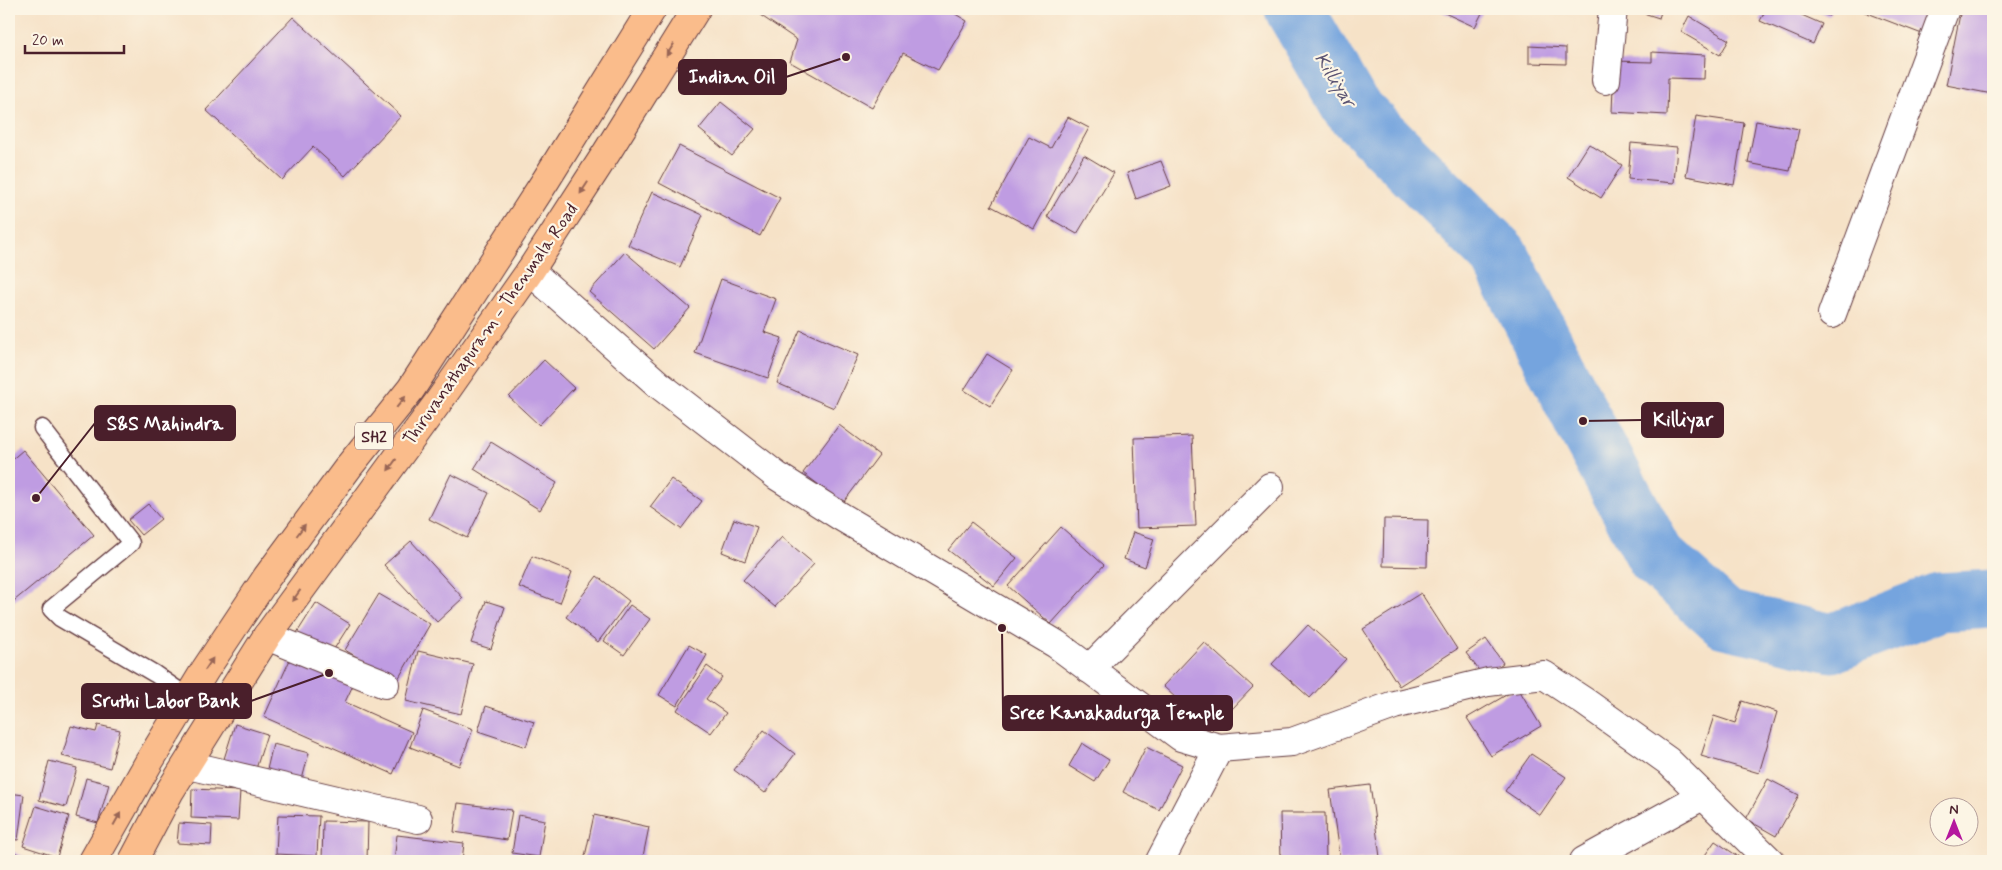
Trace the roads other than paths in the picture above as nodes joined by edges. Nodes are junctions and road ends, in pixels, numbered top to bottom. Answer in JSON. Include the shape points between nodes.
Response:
{"nodes":[{"id":1,"x":652,"y":9,"type":"edge"},
{"id":2,"x":696,"y":9,"type":"edge"},
{"id":3,"x":1613,"y":9,"type":"edge"},
{"id":4,"x":1946,"y":9,"type":"edge"},
{"id":5,"x":1606,"y":80,"type":"dead end"},
{"id":6,"x":576,"y":133,"type":"junction"},
{"id":7,"x":607,"y":152,"type":"junction"},
{"id":8,"x":530,"y":271,"type":"junction"},
{"id":9,"x":1832,"y":314,"type":"dead end"},
{"id":10,"x":42,"y":428,"type":"dead end"},
{"id":11,"x":1270,"y":487,"type":"dead end"},
{"id":12,"x":267,"y":636,"type":"junction"},
{"id":13,"x":1089,"y":669,"type":"junction"},
{"id":14,"x":385,"y":684,"type":"dead end"},
{"id":15,"x":188,"y":696,"type":"junction"},
{"id":16,"x":217,"y":717,"type":"junction"},
{"id":17,"x":1219,"y":748,"type":"junction"},
{"id":18,"x":188,"y":765,"type":"junction"},
{"id":19,"x":1702,"y":796,"type":"junction"},
{"id":20,"x":418,"y":819,"type":"dead end"},
{"id":21,"x":93,"y":861,"type":"edge"},
{"id":22,"x":133,"y":861,"type":"edge"},
{"id":23,"x":1160,"y":861,"type":"edge"},
{"id":24,"x":1584,"y":861,"type":"edge"},
{"id":25,"x":1770,"y":861,"type":"edge"}],
"edges":[{"from":1,"to":6,"type":"main road","name":"Thiruvanathapuram - Thenmala Road","number":"SH2"},
{"from":2,"to":7,"type":"main road","name":"Thiruvanathapuram - Thenmala Road","one_way":true},
{"from":3,"to":5,"type":"street"},
{"from":4,"to":9,"type":"street"},
{"from":6,"to":7,"type":"main road"},
{"from":15,"to":6,"type":"main road","name":"Thiruvanathapuram - Thenmala Road","number":"SH2","one_way":true,"via":[[267,577],[411,389]]},
{"from":7,"to":8,"type":"main road","name":"Thiruvanathapuram - Thenmala Road","one_way":true},
{"from":8,"to":12,"type":"main road","name":"Thiruvanathapuram - Thenmala Road","one_way":true},
{"from":8,"to":13,"type":"street","via":[[658,384],[777,476],[1056,644]]},
{"from":10,"to":15,"type":"lane","via":[[131,542],[51,609],[60,618]]},
{"from":11,"to":13,"type":"street"},
{"from":12,"to":14,"type":"street"},
{"from":12,"to":16,"type":"main road","name":"Thiruvanathapuram - Thenmala Road"},
{"from":13,"to":17,"type":"street","via":[[1181,737]]},
{"from":15,"to":16,"type":"lane"},
{"from":21,"to":15,"type":"main road","name":"Thiruvanathapuram - Thenmala Road","number":"SH2","one_way":true},
{"from":16,"to":18,"type":"main road","name":"Thiruvanathapuram - Thenmala Road"},
{"from":17,"to":19,"type":"street","via":[[1292,742],[1394,705],[1488,682],[1544,675],[1668,761]]},
{"from":17,"to":23,"type":"street"},
{"from":18,"to":20,"type":"street"},
{"from":18,"to":22,"type":"main road","name":"Thiruvanathapuram - Thenmala Road","via":[[170,791]]},
{"from":19,"to":24,"type":"street"},
{"from":19,"to":25,"type":"street"}]}
